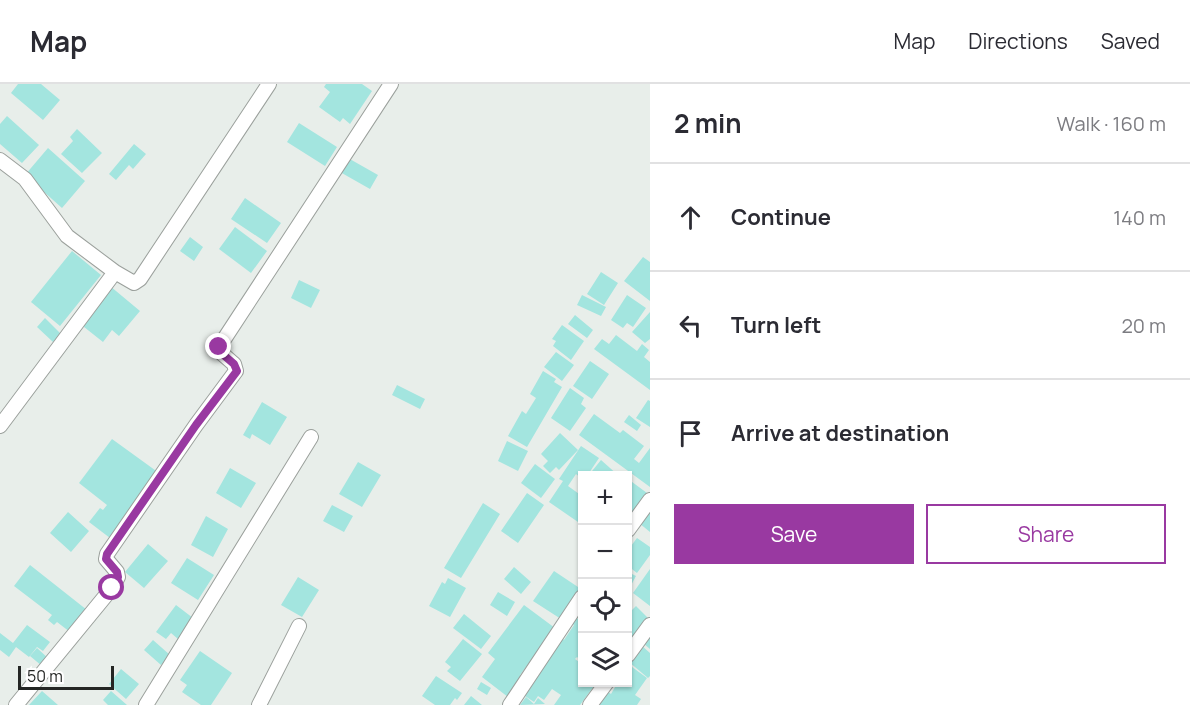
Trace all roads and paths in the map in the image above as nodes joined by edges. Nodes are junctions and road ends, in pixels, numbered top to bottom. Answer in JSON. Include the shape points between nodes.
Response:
{"nodes":[{"id":1,"x":269,"y":84,"type":"edge"},
{"id":2,"x":392,"y":84,"type":"edge"},
{"id":3,"x":0,"y":160,"type":"edge"},
{"id":4,"x":115,"y":272,"type":"junction"},
{"id":5,"x":0,"y":426,"type":"edge"},
{"id":6,"x":311,"y":436,"type":"dead end"},
{"id":7,"x":650,"y":500,"type":"edge"},
{"id":8,"x":631,"y":525,"type":"edge"},
{"id":9,"x":578,"y":603,"type":"edge"},
{"id":10,"x":650,"y":625,"type":"edge"},
{"id":11,"x":299,"y":626,"type":"dead end"},
{"id":12,"x":632,"y":648,"type":"edge"},
{"id":13,"x":603,"y":687,"type":"edge"},
{"id":14,"x":16,"y":705,"type":"edge"},
{"id":15,"x":146,"y":705,"type":"edge"},
{"id":16,"x":259,"y":705,"type":"edge"},
{"id":17,"x":510,"y":705,"type":"edge"},
{"id":18,"x":590,"y":705,"type":"edge"}],
"edges":[{"from":1,"to":4,"type":"street","via":[[140,279],[134,283]]},
{"from":2,"to":14,"type":"street","via":[[219,347],[237,371],[107,554],[106,559],[117,572],[115,583]]},
{"from":3,"to":4,"type":"street","via":[[25,179],[67,236]]},
{"from":4,"to":5,"type":"street"},
{"from":6,"to":15,"type":"street"},
{"from":7,"to":8,"type":"street"},
{"from":9,"to":17,"type":"street"},
{"from":10,"to":12,"type":"street"},
{"from":11,"to":16,"type":"street"},
{"from":13,"to":18,"type":"street"}]}
